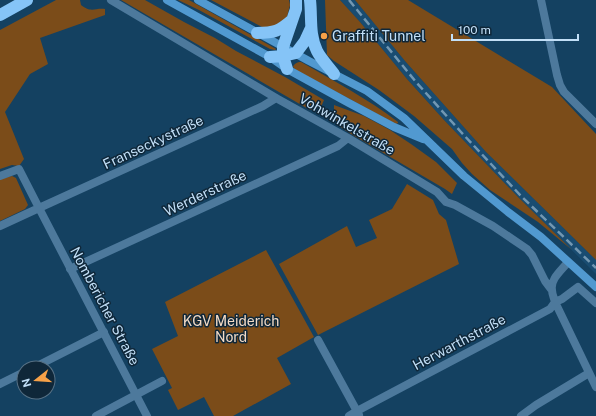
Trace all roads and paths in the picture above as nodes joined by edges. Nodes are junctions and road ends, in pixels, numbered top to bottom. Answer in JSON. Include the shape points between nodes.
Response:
{"nodes":[{"id":1,"x":27,"y":0,"type":"edge"},
{"id":2,"x":111,"y":0,"type":"edge"},
{"id":3,"x":167,"y":0,"type":"edge"},
{"id":4,"x":198,"y":0,"type":"edge"},
{"id":5,"x":296,"y":0,"type":"edge"},
{"id":6,"x":310,"y":0,"type":"edge"},
{"id":7,"x":541,"y":0,"type":"edge"},
{"id":8,"x":0,"y":15,"type":"edge"},
{"id":9,"x":293,"y":19,"type":"junction"},
{"id":10,"x":311,"y":28,"type":"junction"},
{"id":11,"x":258,"y":33,"type":"junction"},
{"id":12,"x":283,"y":51,"type":"junction"},
{"id":13,"x":296,"y":54,"type":"junction"},
{"id":14,"x":270,"y":57,"type":"junction"},
{"id":15,"x":286,"y":69,"type":"junction"},
{"id":16,"x":334,"y":74,"type":"junction"},
{"id":17,"x":276,"y":98,"type":"junction"},
{"id":18,"x":596,"y":124,"type":"edge"},
{"id":19,"x":348,"y":138,"type":"junction"},
{"id":20,"x":427,"y":141,"type":"junction"},
{"id":21,"x":0,"y":176,"type":"edge"},
{"id":22,"x":39,"y":208,"type":"junction"},
{"id":23,"x":0,"y":226,"type":"edge"},
{"id":24,"x":568,"y":262,"type":"junction"},
{"id":25,"x":70,"y":269,"type":"junction"},
{"id":26,"x":596,"y":287,"type":"edge"},
{"id":27,"x":551,"y":289,"type":"junction"},
{"id":28,"x":555,"y":302,"type":"junction"},
{"id":29,"x":596,"y":303,"type":"edge"},
{"id":30,"x":104,"y":332,"type":"junction"},
{"id":31,"x":318,"y":340,"type":"dead end"},
{"id":32,"x":49,"y":360,"type":"edge"},
{"id":33,"x":589,"y":372,"type":"junction"},
{"id":34,"x":16,"y":376,"type":"edge"},
{"id":35,"x":162,"y":381,"type":"dead end"},
{"id":36,"x":0,"y":384,"type":"edge"},
{"id":37,"x":596,"y":387,"type":"edge"},
{"id":38,"x":136,"y":394,"type":"junction"},
{"id":39,"x":355,"y":414,"type":"edge"},
{"id":40,"x":96,"y":416,"type":"edge"},
{"id":41,"x":147,"y":416,"type":"edge"},
{"id":42,"x":521,"y":416,"type":"edge"}],
"edges":[{"from":1,"to":8,"type":"highway"},
{"from":2,"to":17,"type":"street","name":"Vohwinkelstraße"},
{"from":3,"to":14,"type":"main road","name":"Vohwinkelstraße"},
{"from":4,"to":11,"type":"main road"},
{"from":5,"to":9,"type":"highway"},
{"from":6,"to":10,"type":"highway"},
{"from":7,"to":18,"type":"street","via":[[560,85]]},
{"from":9,"to":11,"type":"highway","via":[[280,30]]},
{"from":9,"to":12,"type":"highway"},
{"from":10,"to":13,"type":"highway"},
{"from":10,"to":16,"type":"highway","via":[[318,53]]},
{"from":11,"to":12,"type":"main road"},
{"from":12,"to":13,"type":"highway"},
{"from":12,"to":14,"type":"highway"},
{"from":12,"to":15,"type":"highway"},
{"from":13,"to":16,"type":"main road","name":"Vohwinkelstraße"},
{"from":14,"to":15,"type":"main road","name":"Vohwinkelstraße"},
{"from":15,"to":20,"type":"main road","name":"Vohwinkelstraße","via":[[394,127]]},
{"from":16,"to":20,"type":"main road","name":"Vohwinkelstraße","via":[[367,91],[404,118]]},
{"from":17,"to":19,"type":"street","name":"Vohwinkelstraße"},
{"from":17,"to":22,"type":"street","name":"Franseckystraße"},
{"from":19,"to":25,"type":"street","name":"Werderstraße","via":[[338,146]]},
{"from":19,"to":27,"type":"street","name":"Vohwinkelstraße","via":[[437,192],[446,202],[455,204],[493,226],[527,249]]},
{"from":20,"to":24,"type":"main road","name":"Vohwinkelstraße","via":[[464,176],[541,237]]},
{"from":21,"to":22,"type":"street","name":"Nombericher Straße","via":[[19,169]]},
{"from":22,"to":23,"type":"street","name":"Franseckystraße"},
{"from":22,"to":25,"type":"street","name":"Nombericher Straße"},
{"from":24,"to":26,"type":"main road","name":"Vohwinkelstraße"},
{"from":24,"to":27,"type":"street","via":[[554,279]]},
{"from":25,"to":30,"type":"street","name":"Nombericher Straße"},
{"from":27,"to":28,"type":"street","name":"Vohwinkelstraße"},
{"from":28,"to":29,"type":"street","name":"Herwarthstraße","via":[[578,287]]},
{"from":28,"to":33,"type":"street","name":"Vohwinkelstraße"},
{"from":28,"to":39,"type":"street","name":"Herwarthstraße","via":[[550,309]]},
{"from":30,"to":32,"type":"street"},
{"from":30,"to":38,"type":"street","name":"Nombericher Straße"},
{"from":31,"to":39,"type":"street"},
{"from":33,"to":37,"type":"street","name":"Vohwinkelstraße"},
{"from":33,"to":42,"type":"street"},
{"from":34,"to":36,"type":"street"},
{"from":35,"to":38,"type":"street"},
{"from":38,"to":40,"type":"street"},
{"from":38,"to":41,"type":"street","name":"Nombericher Straße"}]}
